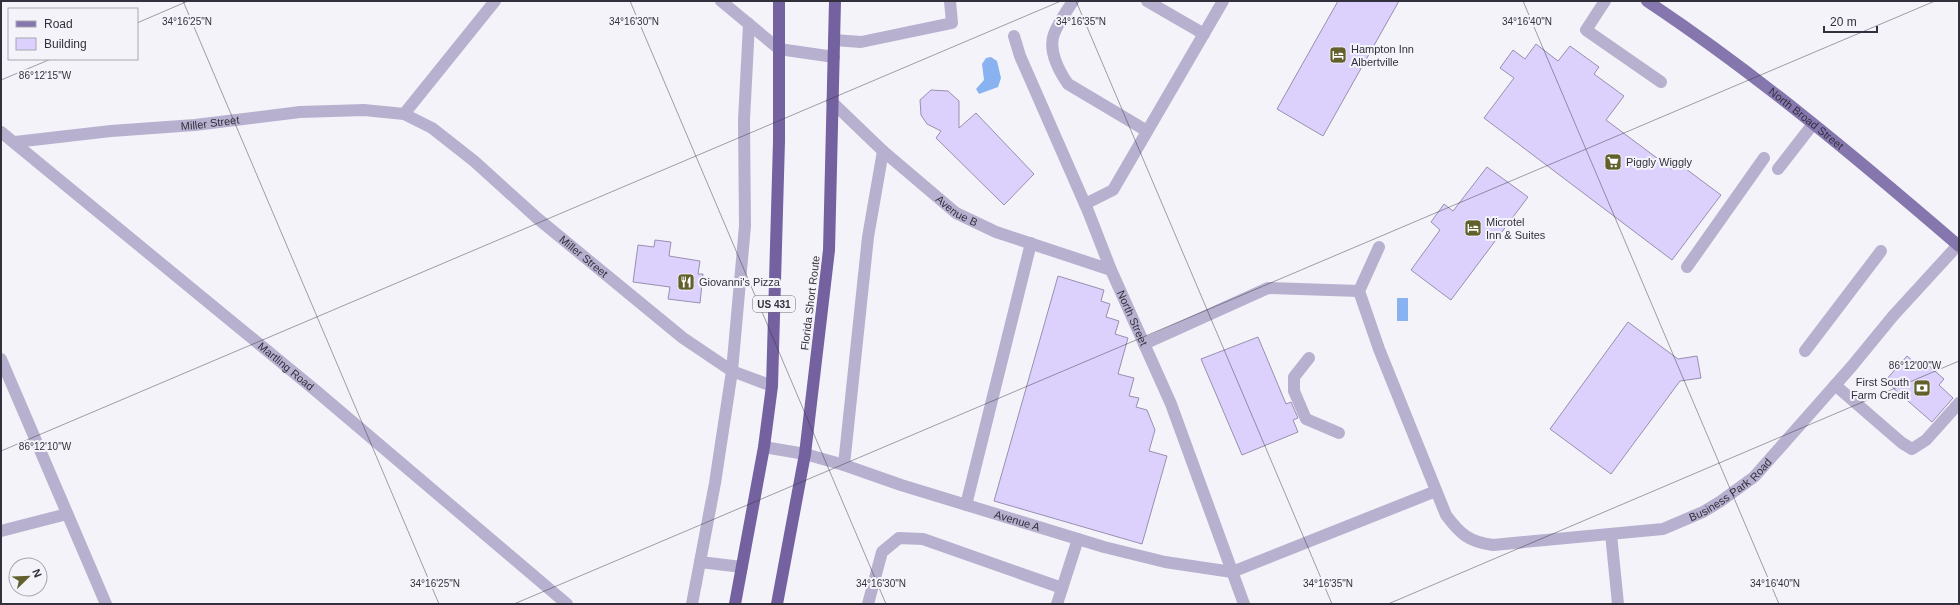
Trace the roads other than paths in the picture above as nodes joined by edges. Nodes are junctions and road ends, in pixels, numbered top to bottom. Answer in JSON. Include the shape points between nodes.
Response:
{"nodes":[{"id":1,"x":495,"y":1,"type":"edge"},
{"id":2,"x":721,"y":1,"type":"edge"},
{"id":3,"x":779,"y":1,"type":"edge"},
{"id":4,"x":834,"y":1,"type":"edge"},
{"id":5,"x":950,"y":1,"type":"edge"},
{"id":6,"x":1073,"y":1,"type":"edge"},
{"id":7,"x":1223,"y":1,"type":"edge"},
{"id":8,"x":1605,"y":1,"type":"edge"},
{"id":9,"x":1647,"y":1,"type":"edge"},
{"id":10,"x":1155,"y":3,"type":"edge"},
{"id":11,"x":749,"y":24,"type":"junction"},
{"id":12,"x":1204,"y":34,"type":"junction"},
{"id":13,"x":1014,"y":36,"type":"dead end"},
{"id":14,"x":834,"y":40,"type":"junction"},
{"id":15,"x":779,"y":49,"type":"junction"},
{"id":16,"x":834,"y":56,"type":"junction"},
{"id":17,"x":1661,"y":82,"type":"dead end"},
{"id":18,"x":832,"y":102,"type":"junction"},
{"id":19,"x":404,"y":114,"type":"junction"},
{"id":20,"x":1814,"y":124,"type":"junction"},
{"id":21,"x":1147,"y":131,"type":"junction"},
{"id":22,"x":1,"y":132,"type":"edge"},
{"id":23,"x":15,"y":142,"type":"junction"},
{"id":24,"x":883,"y":151,"type":"junction"},
{"id":25,"x":1764,"y":158,"type":"dead end"},
{"id":26,"x":1778,"y":169,"type":"dead end"},
{"id":27,"x":1085,"y":204,"type":"junction"},
{"id":28,"x":1031,"y":243,"type":"junction"},
{"id":29,"x":1959,"y":246,"type":"edge"},
{"id":30,"x":1379,"y":247,"type":"dead end"},
{"id":31,"x":1881,"y":251,"type":"dead end"},
{"id":32,"x":1687,"y":267,"type":"dead end"},
{"id":33,"x":1111,"y":270,"type":"junction"},
{"id":34,"x":1359,"y":291,"type":"junction"},
{"id":35,"x":1144,"y":344,"type":"junction"},
{"id":36,"x":1805,"y":351,"type":"dead end"},
{"id":37,"x":1309,"y":358,"type":"dead end"},
{"id":38,"x":1,"y":359,"type":"edge"},
{"id":39,"x":732,"y":371,"type":"junction"},
{"id":40,"x":1835,"y":385,"type":"junction"},
{"id":41,"x":772,"y":386,"type":"junction"},
{"id":42,"x":1959,"y":403,"type":"edge"},
{"id":43,"x":1339,"y":433,"type":"dead end"},
{"id":44,"x":764,"y":447,"type":"junction"},
{"id":45,"x":805,"y":454,"type":"junction"},
{"id":46,"x":844,"y":465,"type":"junction"},
{"id":47,"x":1436,"y":491,"type":"junction"},
{"id":48,"x":966,"y":505,"type":"junction"},
{"id":49,"x":67,"y":514,"type":"junction"},
{"id":50,"x":1,"y":531,"type":"edge"},
{"id":51,"x":1611,"y":534,"type":"junction"},
{"id":52,"x":1078,"y":539,"type":"junction"},
{"id":53,"x":700,"y":562,"type":"junction"},
{"id":54,"x":742,"y":567,"type":"junction"},
{"id":55,"x":1232,"y":572,"type":"junction"},
{"id":56,"x":1062,"y":588,"type":"junction"},
{"id":57,"x":106,"y":604,"type":"edge"},
{"id":58,"x":567,"y":604,"type":"edge"},
{"id":59,"x":692,"y":604,"type":"edge"},
{"id":60,"x":735,"y":604,"type":"edge"},
{"id":61,"x":777,"y":604,"type":"edge"},
{"id":62,"x":868,"y":604,"type":"edge"},
{"id":63,"x":1057,"y":604,"type":"edge"},
{"id":64,"x":1244,"y":604,"type":"edge"},
{"id":65,"x":1618,"y":604,"type":"edge"}],
"edges":[{"from":1,"to":19,"type":"street"},
{"from":2,"to":11,"type":"street"},
{"from":3,"to":15,"type":"highway","number":"US 431"},
{"from":4,"to":14,"type":"highway","name":"Florida Short Route"},
{"from":5,"to":14,"type":"street","via":[[952,23],[861,42]]},
{"from":6,"to":21,"type":"street","via":[[1054,34],[1053,50],[1062,75],[1068,84]]},
{"from":7,"to":12,"type":"street"},
{"from":8,"to":17,"type":"street","via":[[1586,30]]},
{"from":9,"to":20,"type":"main road","name":"North Broad Street","via":[[1762,82]]},
{"from":10,"to":12,"type":"street"},
{"from":11,"to":15,"type":"street"},
{"from":11,"to":39,"type":"street","via":[[744,120],[744,226]]},
{"from":12,"to":21,"type":"street"},
{"from":13,"to":27,"type":"street","name":"North Street","via":[[1020,56]]},
{"from":14,"to":16,"type":"highway","name":"Florida Short Route"},
{"from":15,"to":16,"type":"street"},
{"from":15,"to":41,"type":"highway","number":"US 431"},
{"from":16,"to":18,"type":"highway","name":"Florida Short Route"},
{"from":18,"to":24,"type":"street","name":"Avenue B"},
{"from":18,"to":45,"type":"highway","name":"Florida Short Route","via":[[829,250]]},
{"from":19,"to":23,"type":"street","name":"Miller Street","via":[[364,110],[300,112]]},
{"from":19,"to":39,"type":"street","name":"Miller Street","via":[[432,128],[650,312]]},
{"from":20,"to":26,"type":"street"},
{"from":20,"to":29,"type":"main road","name":"North Broad Street"},
{"from":21,"to":27,"type":"street","via":[[1113,190]]},
{"from":22,"to":23,"type":"street","name":"Martling Road"},
{"from":23,"to":58,"type":"street","name":"Martling Road","via":[[346,416]]},
{"from":24,"to":28,"type":"street","name":"Avenue B","via":[[956,213],[996,232]]},
{"from":24,"to":46,"type":"street","via":[[868,237]]},
{"from":25,"to":32,"type":"street"},
{"from":27,"to":33,"type":"street","name":"North Street"},
{"from":28,"to":33,"type":"street","name":"Avenue B"},
{"from":28,"to":48,"type":"street"},
{"from":29,"to":40,"type":"street","name":"Business Park Road","via":[[1893,316]]},
{"from":30,"to":34,"type":"street"},
{"from":31,"to":36,"type":"street"},
{"from":33,"to":35,"type":"street","name":"North Street"},
{"from":34,"to":35,"type":"street","via":[[1268,288]]},
{"from":34,"to":47,"type":"street","name":"Business Park Road","via":[[1379,349]]},
{"from":35,"to":55,"type":"street","name":"North Street","via":[[1170,404]]},
{"from":37,"to":43,"type":"street","via":[[1294,377],[1294,391],[1306,419]]},
{"from":38,"to":49,"type":"street"},
{"from":39,"to":41,"type":"street","name":"Miller Street"},
{"from":39,"to":53,"type":"street"},
{"from":40,"to":42,"type":"street","via":[[1902,444],[1912,449],[1926,440]]},
{"from":40,"to":51,"type":"street","name":"Business Park Road","via":[[1754,477],[1721,501],[1663,530]]},
{"from":41,"to":44,"type":"highway","number":"US 431"},
{"from":44,"to":45,"type":"street","name":"Avenue A"},
{"from":44,"to":54,"type":"highway","number":"US 431"},
{"from":45,"to":46,"type":"street","name":"Avenue A"},
{"from":45,"to":61,"type":"highway","name":"Florida Short Route"},
{"from":46,"to":48,"type":"street","name":"Avenue A"},
{"from":47,"to":51,"type":"street","name":"Business Park Road","via":[[1446,515],[1458,531],[1482,544],[1512,544]]},
{"from":47,"to":55,"type":"street"},
{"from":48,"to":52,"type":"street","name":"Avenue A"},
{"from":49,"to":50,"type":"street"},
{"from":49,"to":57,"type":"street"},
{"from":51,"to":65,"type":"street"},
{"from":52,"to":55,"type":"street","name":"Avenue A","via":[[1165,562]]},
{"from":52,"to":56,"type":"street"},
{"from":53,"to":54,"type":"street"},
{"from":53,"to":59,"type":"street"},
{"from":54,"to":60,"type":"highway","number":"US 431"},
{"from":55,"to":64,"type":"street","name":"North Street"},
{"from":56,"to":62,"type":"street","via":[[923,539],[899,538],[882,552]]},
{"from":56,"to":63,"type":"street"}]}
